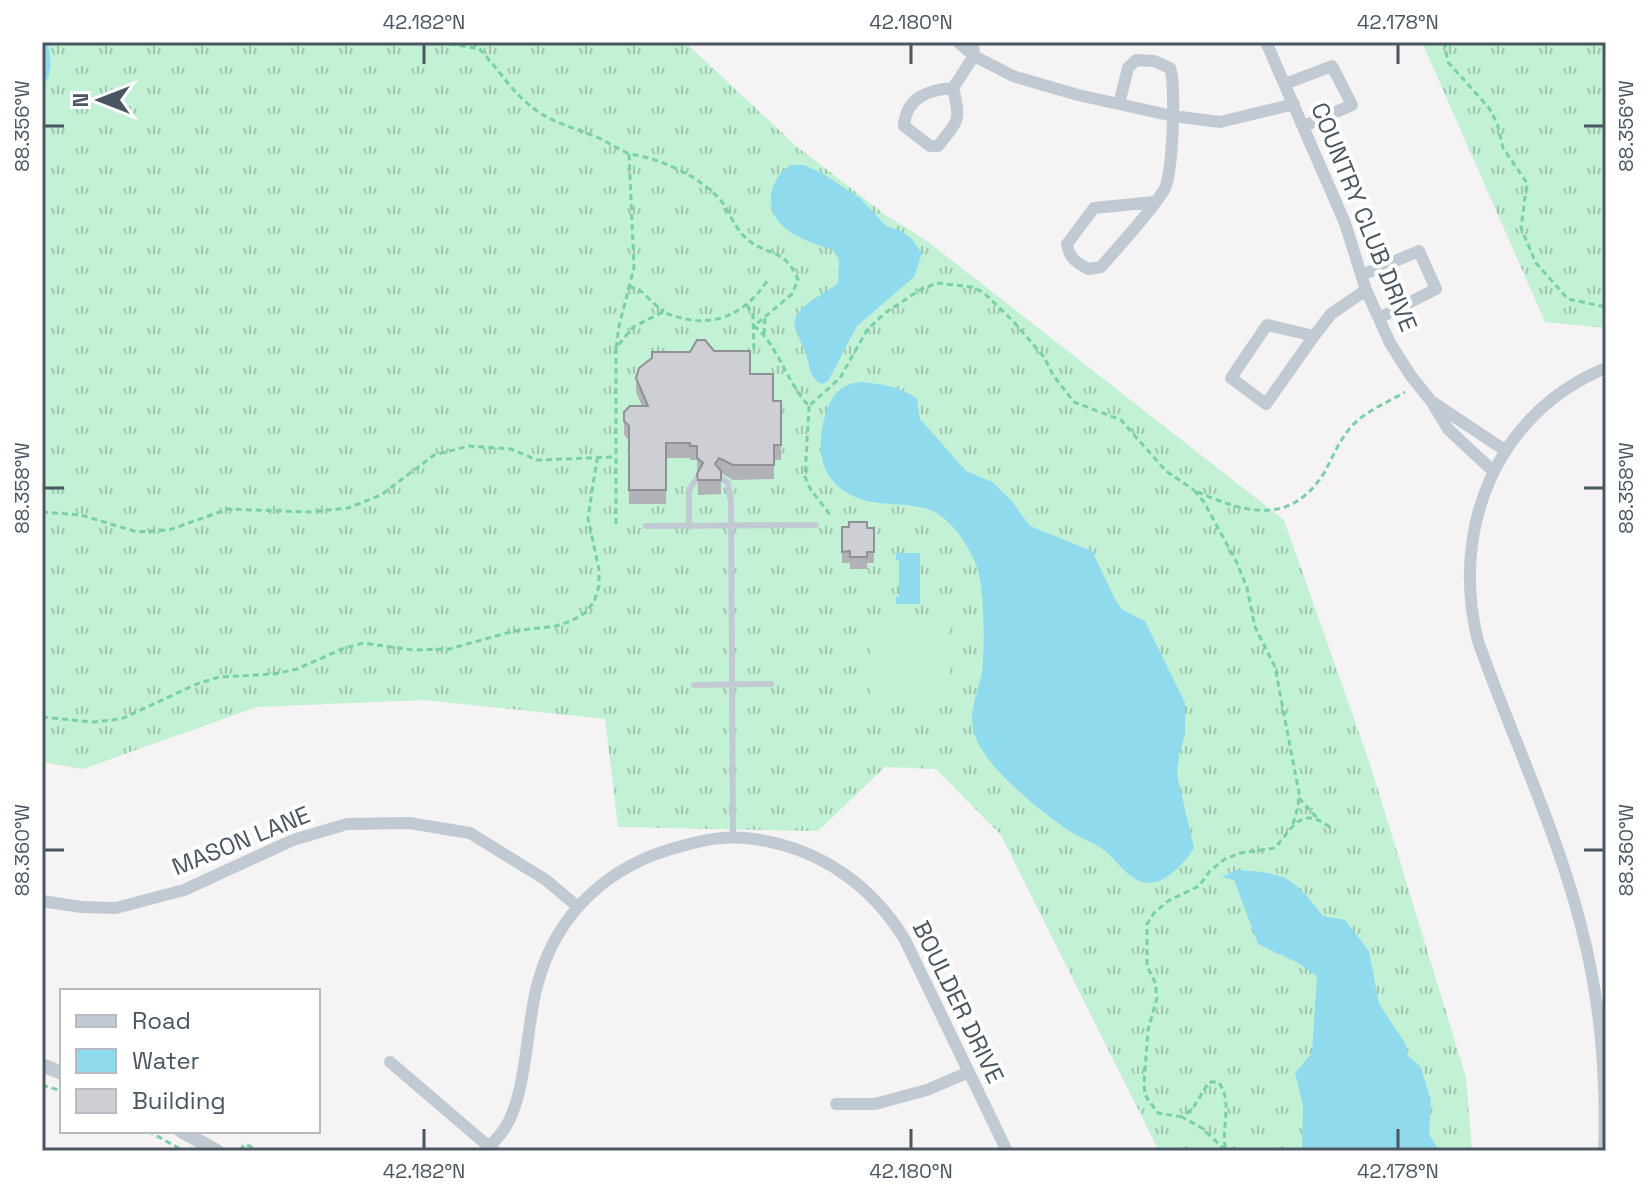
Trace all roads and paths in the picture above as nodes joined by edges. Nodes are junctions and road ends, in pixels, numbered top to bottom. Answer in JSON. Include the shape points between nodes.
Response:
{"nodes":[{"id":1,"x":440,"y":42,"type":"edge"},
{"id":2,"x":472,"y":42,"type":"edge"},
{"id":3,"x":958,"y":42,"type":"edge"},
{"id":4,"x":973,"y":42,"type":"edge"},
{"id":5,"x":1266,"y":42,"type":"edge"},
{"id":6,"x":1444,"y":42,"type":"edge"},
{"id":7,"x":480,"y":49,"type":"junction"},
{"id":8,"x":974,"y":56,"type":"junction"},
{"id":9,"x":1285,"y":84,"type":"junction"},
{"id":10,"x":953,"y":88,"type":"junction"},
{"id":11,"x":1119,"y":104,"type":"junction"},
{"id":12,"x":1294,"y":104,"type":"junction"},
{"id":13,"x":1173,"y":116,"type":"junction"},
{"id":14,"x":1304,"y":126,"type":"junction"},
{"id":15,"x":629,"y":154,"type":"junction"},
{"id":16,"x":1154,"y":202,"type":"junction"},
{"id":17,"x":1362,"y":275,"type":"junction"},
{"id":18,"x":767,"y":281,"type":"dead end"},
{"id":19,"x":629,"y":286,"type":"junction"},
{"id":20,"x":1366,"y":290,"type":"junction"},
{"id":21,"x":747,"y":305,"type":"junction"},
{"id":22,"x":1606,"y":307,"type":"edge"},
{"id":23,"x":663,"y":312,"type":"junction"},
{"id":24,"x":765,"y":316,"type":"junction"},
{"id":25,"x":1379,"y":318,"type":"junction"},
{"id":26,"x":754,"y":326,"type":"junction"},
{"id":27,"x":764,"y":334,"type":"junction"},
{"id":28,"x":1314,"y":336,"type":"junction"},
{"id":29,"x":616,"y":348,"type":"junction"},
{"id":30,"x":754,"y":353,"type":"edge"},
{"id":31,"x":1606,"y":368,"type":"edge"},
{"id":32,"x":1417,"y":384,"type":"junction"},
{"id":33,"x":1431,"y":401,"type":"junction"},
{"id":34,"x":809,"y":406,"type":"junction"},
{"id":35,"x":1506,"y":451,"type":"junction"},
{"id":36,"x":615,"y":457,"type":"junction"},
{"id":37,"x":597,"y":459,"type":"junction"},
{"id":38,"x":1493,"y":471,"type":"junction"},
{"id":39,"x":697,"y":478,"type":"edge"},
{"id":40,"x":721,"y":478,"type":"edge"},
{"id":41,"x":1194,"y":490,"type":"junction"},
{"id":42,"x":42,"y":512,"type":"edge"},
{"id":43,"x":831,"y":516,"type":"dead end"},
{"id":44,"x":616,"y":524,"type":"dead end"},
{"id":45,"x":689,"y":525,"type":"junction"},
{"id":46,"x":731,"y":525,"type":"junction"},
{"id":47,"x":816,"y":525,"type":"dead end"},
{"id":48,"x":646,"y":526,"type":"dead end"},
{"id":49,"x":733,"y":684,"type":"junction"},
{"id":50,"x":771,"y":684,"type":"dead end"},
{"id":51,"x":694,"y":685,"type":"dead end"},
{"id":52,"x":42,"y":717,"type":"edge"},
{"id":53,"x":1299,"y":798,"type":"junction"},
{"id":54,"x":1317,"y":818,"type":"junction"},
{"id":55,"x":1293,"y":824,"type":"junction"},
{"id":56,"x":1331,"y":828,"type":"dead end"},
{"id":57,"x":733,"y":837,"type":"junction"},
{"id":58,"x":42,"y":901,"type":"edge"},
{"id":59,"x":578,"y":907,"type":"junction"},
{"id":60,"x":390,"y":1062,"type":"dead end"},
{"id":61,"x":969,"y":1072,"type":"junction"},
{"id":62,"x":836,"y":1104,"type":"dead end"},
{"id":63,"x":1182,"y":1117,"type":"junction"},
{"id":64,"x":152,"y":1133,"type":"edge"},
{"id":65,"x":185,"y":1133,"type":"edge"},
{"id":66,"x":240,"y":1150,"type":"edge"},
{"id":67,"x":490,"y":1150,"type":"edge"},
{"id":68,"x":1225,"y":1150,"type":"edge"},
{"id":69,"x":184,"y":1151,"type":"edge"},
{"id":70,"x":217,"y":1151,"type":"edge"},
{"id":71,"x":260,"y":1151,"type":"edge"},
{"id":72,"x":1007,"y":1151,"type":"edge"},
{"id":73,"x":1604,"y":1151,"type":"edge"}],
"edges":[{"from":1,"to":7,"type":"path"},
{"from":2,"to":7,"type":"path"},
{"from":3,"to":8,"type":"street"},
{"from":4,"to":8,"type":"street"},
{"from":5,"to":9,"type":"street","name":"COUNTRY CLUB DRIVE"},
{"from":6,"to":22,"type":"path","via":[[1448,62],[1489,108],[1503,148],[1527,183],[1521,228],[1536,263],[1568,299]]},
{"from":7,"to":15,"type":"path","via":[[541,114]]},
{"from":8,"to":10,"type":"street"},
{"from":8,"to":11,"type":"street","via":[[1013,76]]},
{"from":9,"to":12,"type":"street","name":"COUNTRY CLUB DRIVE"},
{"from":9,"to":14,"type":"street","via":[[1332,66],[1352,105]]},
{"from":10,"to":10,"type":"street","via":[[928,90],[904,116],[904,126],[930,146],[938,146],[958,121]]},
{"from":11,"to":13,"type":"street"},
{"from":11,"to":13,"type":"street","via":[[1128,68],[1136,60],[1154,61],[1170,68],[1174,78]]},
{"from":12,"to":13,"type":"street","via":[[1220,122]]},
{"from":12,"to":14,"type":"street","name":"COUNTRY CLUB DRIVE"},
{"from":13,"to":16,"type":"street","via":[[1166,187]]},
{"from":14,"to":17,"type":"street","name":"COUNTRY CLUB DRIVE"},
{"from":15,"to":19,"type":"path","via":[[634,242]]},
{"from":15,"to":24,"type":"path","via":[[699,180],[722,202],[742,234],[793,266],[798,280],[792,294]]},
{"from":16,"to":16,"type":"street","via":[[1101,267],[1088,269],[1074,261],[1067,244],[1094,208]]},
{"from":17,"to":20,"type":"street","name":"COUNTRY CLUB DRIVE"},
{"from":17,"to":25,"type":"street","via":[[1419,251],[1436,289]]},
{"from":18,"to":21,"type":"path"},
{"from":19,"to":23,"type":"path"},
{"from":19,"to":29,"type":"path"},
{"from":20,"to":25,"type":"street","name":"COUNTRY CLUB DRIVE"},
{"from":20,"to":28,"type":"street","via":[[1331,314]]},
{"from":21,"to":23,"type":"path","via":[[712,321],[689,321]]},
{"from":21,"to":26,"type":"path"},
{"from":23,"to":29,"type":"path","via":[[633,327]]},
{"from":24,"to":26,"type":"path"},
{"from":24,"to":27,"type":"path"},
{"from":25,"to":32,"type":"street","name":"COUNTRY CLUB DRIVE"},
{"from":26,"to":27,"type":"path"},
{"from":26,"to":30,"type":"path"},
{"from":27,"to":34,"type":"path"},
{"from":28,"to":28,"type":"street","via":[[1267,325],[1231,378],[1266,404]]},
{"from":29,"to":36,"type":"path"},
{"from":31,"to":35,"type":"street","via":[[1550,403]]},
{"from":32,"to":33,"type":"street","name":"COUNTRY CLUB DRIVE"},
{"from":32,"to":41,"type":"path","via":[[1357,421],[1301,500],[1280,509],[1241,510]]},
{"from":33,"to":35,"type":"street","name":"COUNTRY CLUB DRIVE"},
{"from":33,"to":38,"type":"street","name":"COUNTRY CLUB DRIVE","via":[[1448,429]]},
{"from":34,"to":41,"type":"path","via":[[840,378],[867,330],[902,301],[937,283],[971,287],[1013,321],[1074,402],[1121,420],[1166,471]]},
{"from":34,"to":43,"type":"path","via":[[805,477]]},
{"from":35,"to":38,"type":"street"},
{"from":36,"to":37,"type":"path"},
{"from":36,"to":44,"type":"path"},
{"from":37,"to":42,"type":"path","via":[[537,460],[511,449],[469,446],[434,455],[381,495],[348,508],[228,509],[169,530],[137,532],[81,515]]},
{"from":37,"to":52,"type":"path","via":[[588,518],[599,586],[594,602],[571,621],[449,649],[363,643],[297,669],[219,677],[121,719]]},
{"from":38,"to":73,"type":"street","via":[[1473,532],[1471,609],[1582,932],[1603,1050]]},
{"from":39,"to":45,"type":"lane","via":[[689,490]]},
{"from":40,"to":46,"type":"lane","via":[[730,490]]},
{"from":41,"to":53,"type":"path","via":[[1237,563],[1255,627],[1275,667]]},
{"from":45,"to":46,"type":"lane"},
{"from":45,"to":48,"type":"lane"},
{"from":46,"to":47,"type":"lane"},
{"from":46,"to":49,"type":"lane"},
{"from":49,"to":50,"type":"lane"},
{"from":49,"to":51,"type":"lane"},
{"from":49,"to":57,"type":"lane"},
{"from":53,"to":54,"type":"path"},
{"from":53,"to":55,"type":"path"},
{"from":54,"to":55,"type":"path"},
{"from":54,"to":56,"type":"path"},
{"from":55,"to":63,"type":"path","via":[[1275,848],[1225,859],[1199,886],[1168,901],[1147,924],[1147,966],[1157,998],[1146,1040],[1145,1095],[1158,1113]]},
{"from":57,"to":59,"type":"street","name":"BOULDER DRIVE","via":[[653,853],[616,873]]},
{"from":57,"to":61,"type":"street","name":"BOULDER DRIVE","via":[[769,841],[812,855],[869,893],[905,940]]},
{"from":58,"to":59,"type":"street","name":"MASON LANE","via":[[116,908],[184,890],[293,840],[347,824],[409,823],[470,833],[546,880]]},
{"from":59,"to":67,"type":"street","name":"BOULDER DRIVE","via":[[543,967],[515,1106]]},
{"from":60,"to":67,"type":"street"},
{"from":61,"to":62,"type":"street","via":[[875,1104]]},
{"from":61,"to":72,"type":"street","name":"BOULDER DRIVE"},
{"from":63,"to":68,"type":"path"},
{"from":63,"to":68,"type":"path","via":[[1209,1082],[1218,1082],[1226,1099]]},
{"from":64,"to":69,"type":"path"},
{"from":65,"to":70,"type":"street"},
{"from":66,"to":71,"type":"path","via":[[245,1144]]}]}
